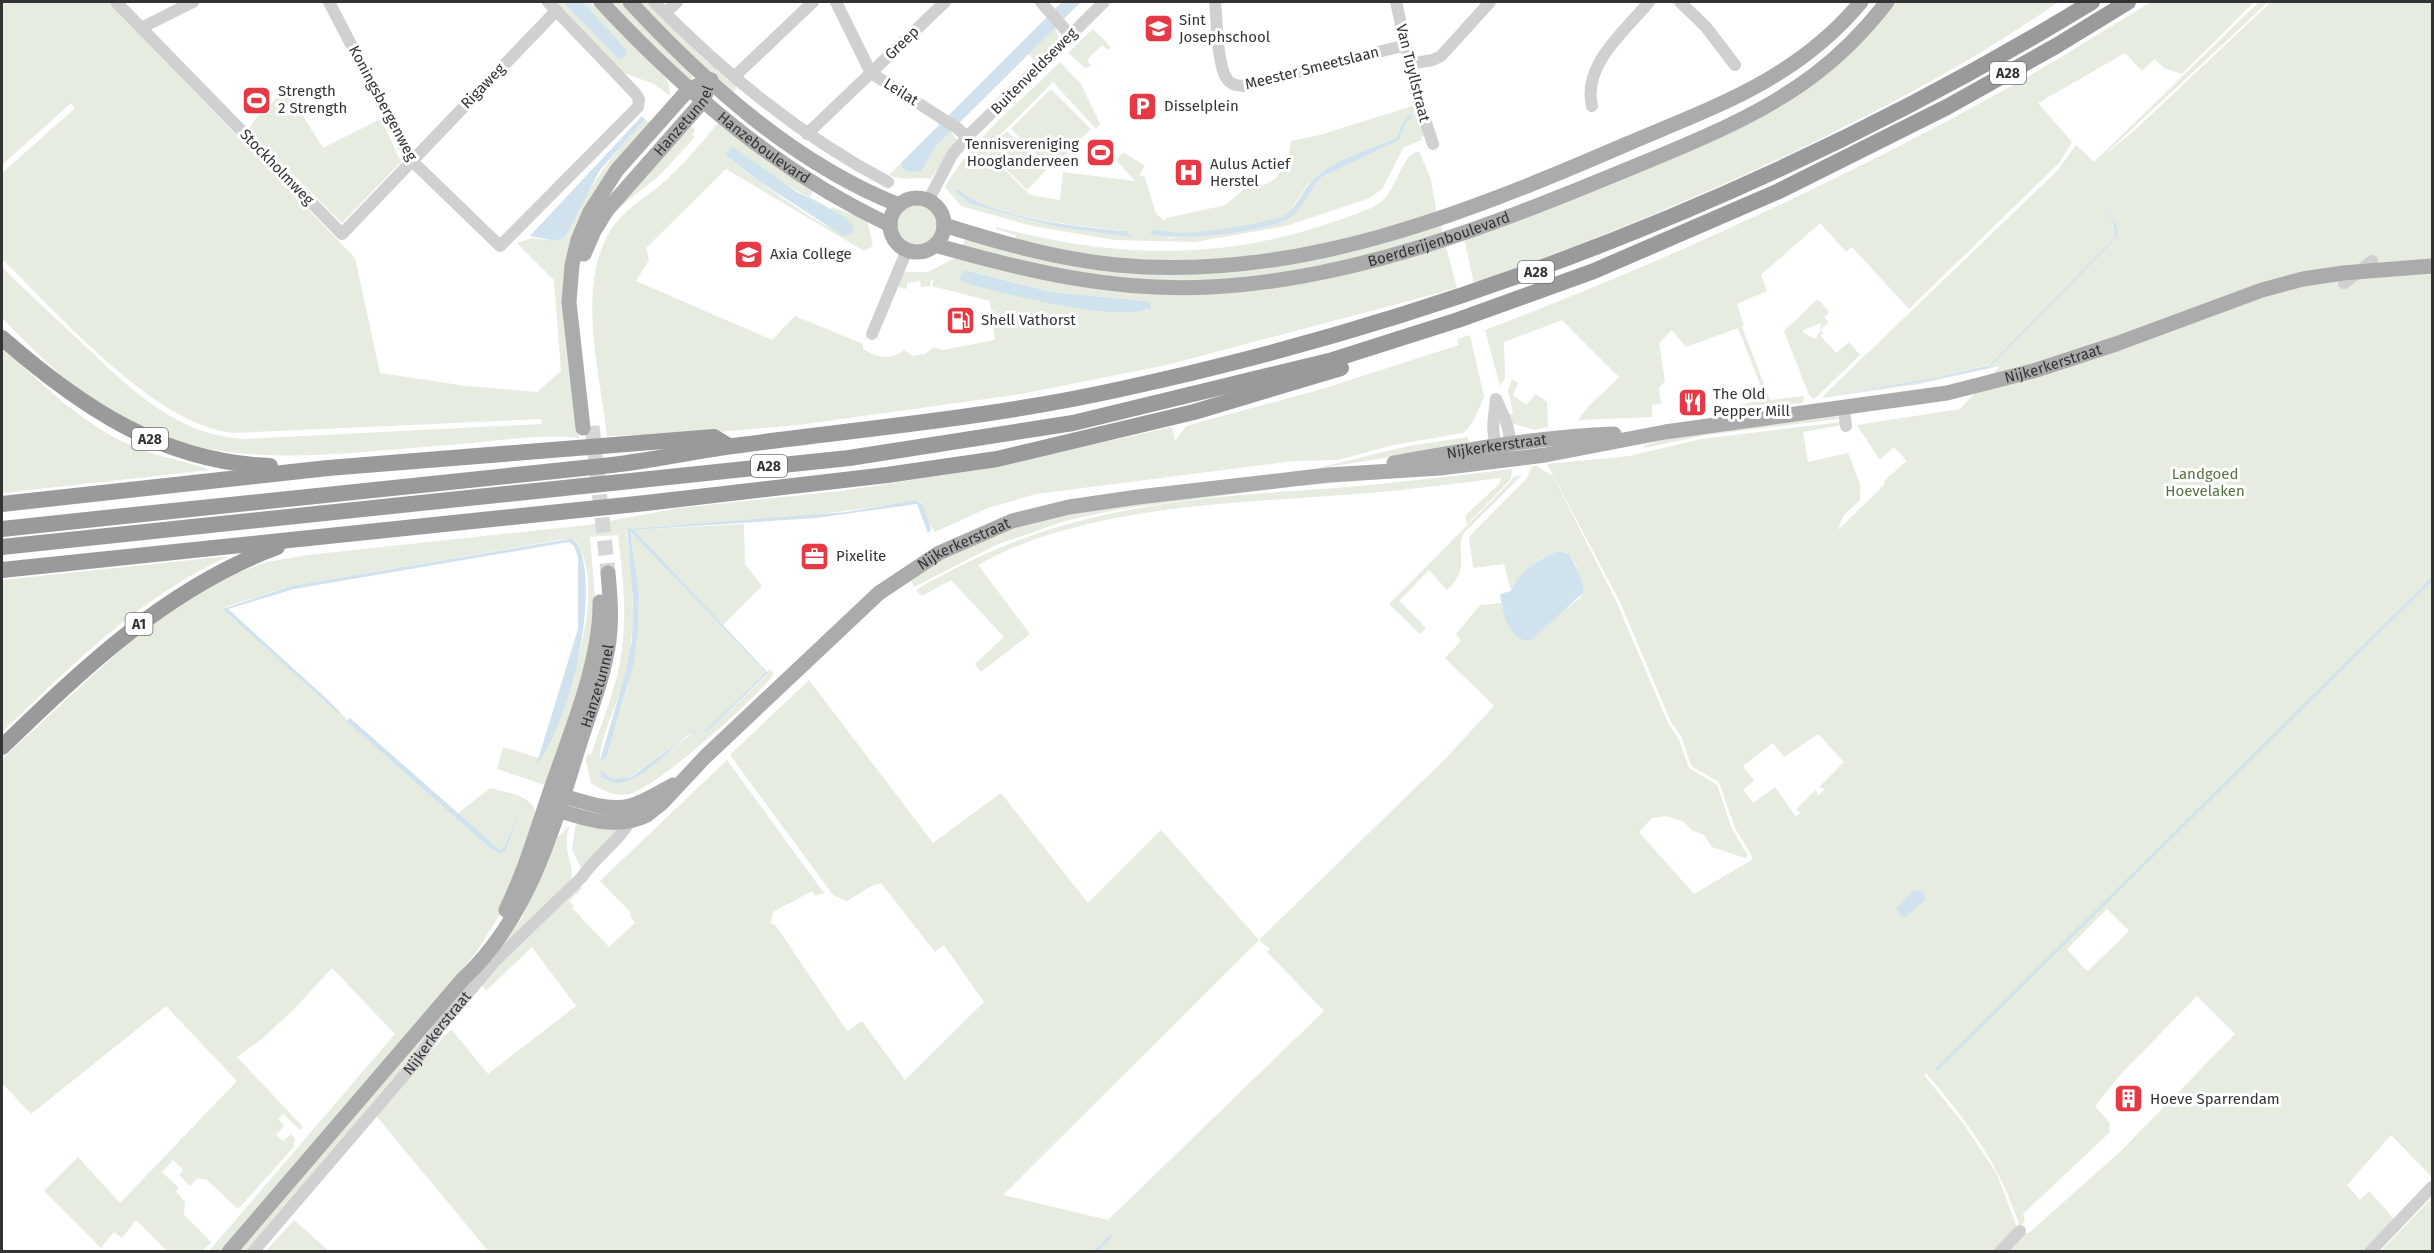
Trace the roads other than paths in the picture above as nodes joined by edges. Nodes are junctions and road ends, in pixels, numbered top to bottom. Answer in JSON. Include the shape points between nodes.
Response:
{"nodes":[{"id":1,"x":116,"y":2,"type":"edge"},
{"id":2,"x":193,"y":2,"type":"edge"},
{"id":3,"x":329,"y":2,"type":"edge"},
{"id":4,"x":601,"y":2,"type":"edge"},
{"id":5,"x":630,"y":2,"type":"edge"},
{"id":6,"x":654,"y":2,"type":"edge"},
{"id":7,"x":676,"y":2,"type":"edge"},
{"id":8,"x":813,"y":2,"type":"edge"},
{"id":9,"x":836,"y":2,"type":"edge"},
{"id":10,"x":945,"y":2,"type":"edge"},
{"id":11,"x":1041,"y":2,"type":"edge"},
{"id":12,"x":1104,"y":2,"type":"edge"},
{"id":13,"x":1215,"y":2,"type":"edge"},
{"id":14,"x":1396,"y":2,"type":"edge"},
{"id":15,"x":1490,"y":2,"type":"edge"},
{"id":16,"x":1649,"y":2,"type":"edge"},
{"id":17,"x":1680,"y":2,"type":"edge"},
{"id":18,"x":1861,"y":2,"type":"edge"},
{"id":19,"x":1887,"y":2,"type":"edge"},
{"id":20,"x":2069,"y":2,"type":"edge"},
{"id":21,"x":2092,"y":2,"type":"edge"},
{"id":22,"x":2128,"y":2,"type":"edge"},
{"id":23,"x":552,"y":6,"type":"edge"},
{"id":24,"x":665,"y":13,"type":"junction"},
{"id":25,"x":141,"y":27,"type":"junction"},
{"id":26,"x":2040,"y":33,"type":"junction"},
{"id":27,"x":1070,"y":35,"type":"junction"},
{"id":28,"x":1406,"y":45,"type":"junction"},
{"id":29,"x":1409,"y":64,"type":"junction"},
{"id":30,"x":1735,"y":65,"type":"dead end"},
{"id":31,"x":871,"y":73,"type":"junction"},
{"id":32,"x":734,"y":77,"type":"junction"},
{"id":33,"x":711,"y":80,"type":"junction"},
{"id":34,"x":690,"y":89,"type":"junction"},
{"id":35,"x":703,"y":101,"type":"junction"},
{"id":36,"x":1592,"y":106,"type":"dead end"},
{"id":37,"x":807,"y":134,"type":"junction"},
{"id":38,"x":967,"y":137,"type":"junction"},
{"id":39,"x":1433,"y":144,"type":"dead end"},
{"id":40,"x":411,"y":160,"type":"junction"},
{"id":41,"x":888,"y":182,"type":"dead end"},
{"id":42,"x":928,"y":201,"type":"junction"},
{"id":43,"x":899,"y":205,"type":"junction"},
{"id":44,"x":890,"y":225,"type":"junction"},
{"id":45,"x":944,"y":225,"type":"junction"},
{"id":46,"x":935,"y":245,"type":"junction"},
{"id":47,"x":907,"y":250,"type":"junction"},
{"id":48,"x":2372,"y":261,"type":"dead end"},
{"id":49,"x":2433,"y":266,"type":"edge"},
{"id":50,"x":2358,"y":272,"type":"junction"},
{"id":51,"x":2344,"y":283,"type":"dead end"},
{"id":52,"x":1520,"y":298,"type":"junction"},
{"id":53,"x":872,"y":334,"type":"dead end"},
{"id":54,"x":2,"y":338,"type":"edge"},
{"id":55,"x":1844,"y":409,"type":"junction"},
{"id":56,"x":1846,"y":426,"type":"dead end"},
{"id":57,"x":1665,"y":432,"type":"junction"},
{"id":58,"x":1511,"y":442,"type":"junction"},
{"id":59,"x":1495,"y":445,"type":"junction"},
{"id":60,"x":729,"y":446,"type":"junction"},
{"id":61,"x":1505,"y":459,"type":"junction"},
{"id":62,"x":328,"y":468,"type":"junction"},
{"id":63,"x":1328,"y":475,"type":"junction"},
{"id":64,"x":2,"y":504,"type":"edge"},
{"id":65,"x":2,"y":529,"type":"edge"},
{"id":66,"x":300,"y":539,"type":"junction"},
{"id":67,"x":2,"y":547,"type":"edge"},
{"id":68,"x":2,"y":570,"type":"edge"},
{"id":69,"x":603,"y":573,"type":"tunnel mouth"},
{"id":70,"x":2,"y":747,"type":"edge"},
{"id":71,"x":555,"y":801,"type":"junction"},
{"id":72,"x":632,"y":813,"type":"junction"},
{"id":73,"x":2433,"y":1187,"type":"edge"},
{"id":74,"x":2020,"y":1231,"type":"dead end"},
{"id":75,"x":229,"y":1251,"type":"edge"},
{"id":76,"x":253,"y":1251,"type":"edge"},
{"id":77,"x":2000,"y":1251,"type":"edge"},
{"id":78,"x":2370,"y":1251,"type":"edge"}],
"edges":[{"from":1,"to":25,"type":"street","name":"Stockholmweg"},
{"from":2,"to":25,"type":"street"},
{"from":3,"to":40,"type":"street","name":"Koningsbergenweg"},
{"from":4,"to":34,"type":"main road","name":"Hanzeboulevard"},
{"from":5,"to":33,"type":"main road","name":"Hanzeboulevard"},
{"from":6,"to":24,"type":"street"},
{"from":7,"to":24,"type":"street"},
{"from":8,"to":32,"type":"street"},
{"from":9,"to":31,"type":"street","name":"Leilat"},
{"from":10,"to":31,"type":"street","name":"Greep"},
{"from":11,"to":27,"type":"street"},
{"from":12,"to":27,"type":"street","name":"Buitenveldseweg"},
{"from":13,"to":28,"type":"street","name":"Meester Smeetslaan","via":[[1223,70],[1228,82],[1236,86]]},
{"from":14,"to":28,"type":"street","name":"Van Tuyllstraat"},
{"from":15,"to":29,"type":"street","via":[[1441,56]]},
{"from":16,"to":36,"type":"street","via":[[1594,68],[1588,92]]},
{"from":17,"to":30,"type":"street","via":[[1706,27]]},
{"from":18,"to":45,"type":"main road","name":"Boerderijenboulevard","via":[[1824,40],[1750,91],[1518,191],[1354,245],[1297,258],[1179,268],[1057,256]]},
{"from":19,"to":46,"type":"main road","name":"Boerderijenboulevard","via":[[1833,60],[1752,113],[1581,189],[1462,232],[1328,273],[1268,283],[1177,288],[1120,286],[990,262]]},
{"from":20,"to":26,"type":"highway","number":"A28"},
{"from":21,"to":26,"type":"highway","number":"A28"},
{"from":22,"to":52,"type":"highway","number":"A28","via":[[1884,140],[1643,251]]},
{"from":23,"to":40,"type":"street","name":"Rigaweg"},
{"from":23,"to":40,"type":"street","name":"Koningsbergenweg","via":[[638,96],[638,107],[500,246]]},
{"from":24,"to":32,"type":"street"},
{"from":25,"to":40,"type":"street","name":"Stockholmweg","via":[[342,234]]},
{"from":26,"to":60,"type":"highway","number":"A28","via":[[1770,176],[1631,234],[1452,301],[1226,364],[1059,402]]},
{"from":27,"to":38,"type":"street","name":"Buitenveldseweg"},
{"from":28,"to":29,"type":"street","name":"Van Tuyllstraat"},
{"from":29,"to":39,"type":"street","name":"Van Tuyllstraat"},
{"from":31,"to":37,"type":"street","name":"Greep"},
{"from":31,"to":38,"type":"street","name":"Leilat"},
{"from":32,"to":37,"type":"street"},
{"from":33,"to":34,"type":"main road","name":"Hanzetunnel"},
{"from":33,"to":35,"type":"main road","name":"Hanzetunnel"},
{"from":33,"to":43,"type":"main road","name":"Hanzeboulevard","via":[[804,154],[866,191]]},
{"from":34,"to":35,"type":"main road","name":"Hanzeboulevard"},
{"from":34,"to":35,"type":"main road","name":"Hanzetunnel","via":[[606,184],[578,240],[569,302],[587,427],[579,300],[581,270],[589,241],[612,204]]},
{"from":35,"to":44,"type":"main road","name":"Hanzeboulevard","via":[[783,165]]},
{"from":37,"to":41,"type":"street"},
{"from":38,"to":42,"type":"street","name":"Buitenveldseweg","via":[[952,155]]},
{"from":42,"to":43,"type":"main road","via":[[912,199]]},
{"from":42,"to":45,"type":"main road","via":[[941,214]]},
{"from":43,"to":44,"type":"main road"},
{"from":44,"to":47,"type":"main road","via":[[894,239]]},
{"from":45,"to":46,"type":"main road"},
{"from":46,"to":47,"type":"main road","via":[[924,251]]},
{"from":47,"to":53,"type":"street"},
{"from":48,"to":50,"type":"street"},
{"from":49,"to":50,"type":"main road","name":"Nijkerkerstraat"},
{"from":50,"to":51,"type":"street"},
{"from":50,"to":55,"type":"main road","name":"Nijkerkerstraat","via":[[2323,275],[2262,290],[2033,371],[1947,393]]},
{"from":52,"to":66,"type":"highway","number":"A28","via":[[1461,328],[1303,381],[1194,412],[997,459],[646,503]]},
{"from":52,"to":67,"type":"highway","number":"A28","via":[[1329,361],[1073,423],[849,458]]},
{"from":54,"to":62,"type":"highway","number":"A28","via":[[72,396],[140,436],[247,465]]},
{"from":55,"to":56,"type":"street"},
{"from":55,"to":57,"type":"main road","name":"Nijkerkerstraat"},
{"from":57,"to":58,"type":"main road","name":"Nijkerkerstraat","via":[[1569,435]]},
{"from":57,"to":61,"type":"main road","name":"Nijkerkerstraat"},
{"from":58,"to":59,"type":"main road","name":"Nijkerkerstraat"},
{"from":58,"to":59,"type":"street","via":[[1496,399],[1492,428]]},
{"from":58,"to":61,"type":"street"},
{"from":59,"to":61,"type":"street"},
{"from":59,"to":63,"type":"main road","name":"Nijkerkerstraat"},
{"from":60,"to":62,"type":"highway","number":"A28","via":[[714,437]]},
{"from":60,"to":65,"type":"highway","number":"A28","via":[[619,465]]},
{"from":61,"to":63,"type":"main road","name":"Nijkerkerstraat","via":[[1440,468]]},
{"from":62,"to":64,"type":"highway","number":"A28"},
{"from":63,"to":72,"type":"main road","name":"Nijkerkerstraat","via":[[1069,507],[1012,521],[966,539],[913,568],[870,600],[678,782]]},
{"from":66,"to":68,"type":"highway","number":"A28"},
{"from":66,"to":70,"type":"highway","number":"A1","via":[[220,572],[172,599],[82,671]]},
{"from":69,"to":71,"type":"main road","name":"Hanzetunnel","via":[[597,642]]},
{"from":71,"to":72,"type":"main road","name":"Nijkerkerstraat"},
{"from":71,"to":75,"type":"main road","name":"Nijkerkerstraat","via":[[541,860],[511,921],[481,963]]},
{"from":72,"to":76,"type":"street","name":"Nijkerkerstraat","via":[[582,877],[495,961],[413,1065]]},
{"from":73,"to":78,"type":"street"},
{"from":74,"to":77,"type":"street"}]}
